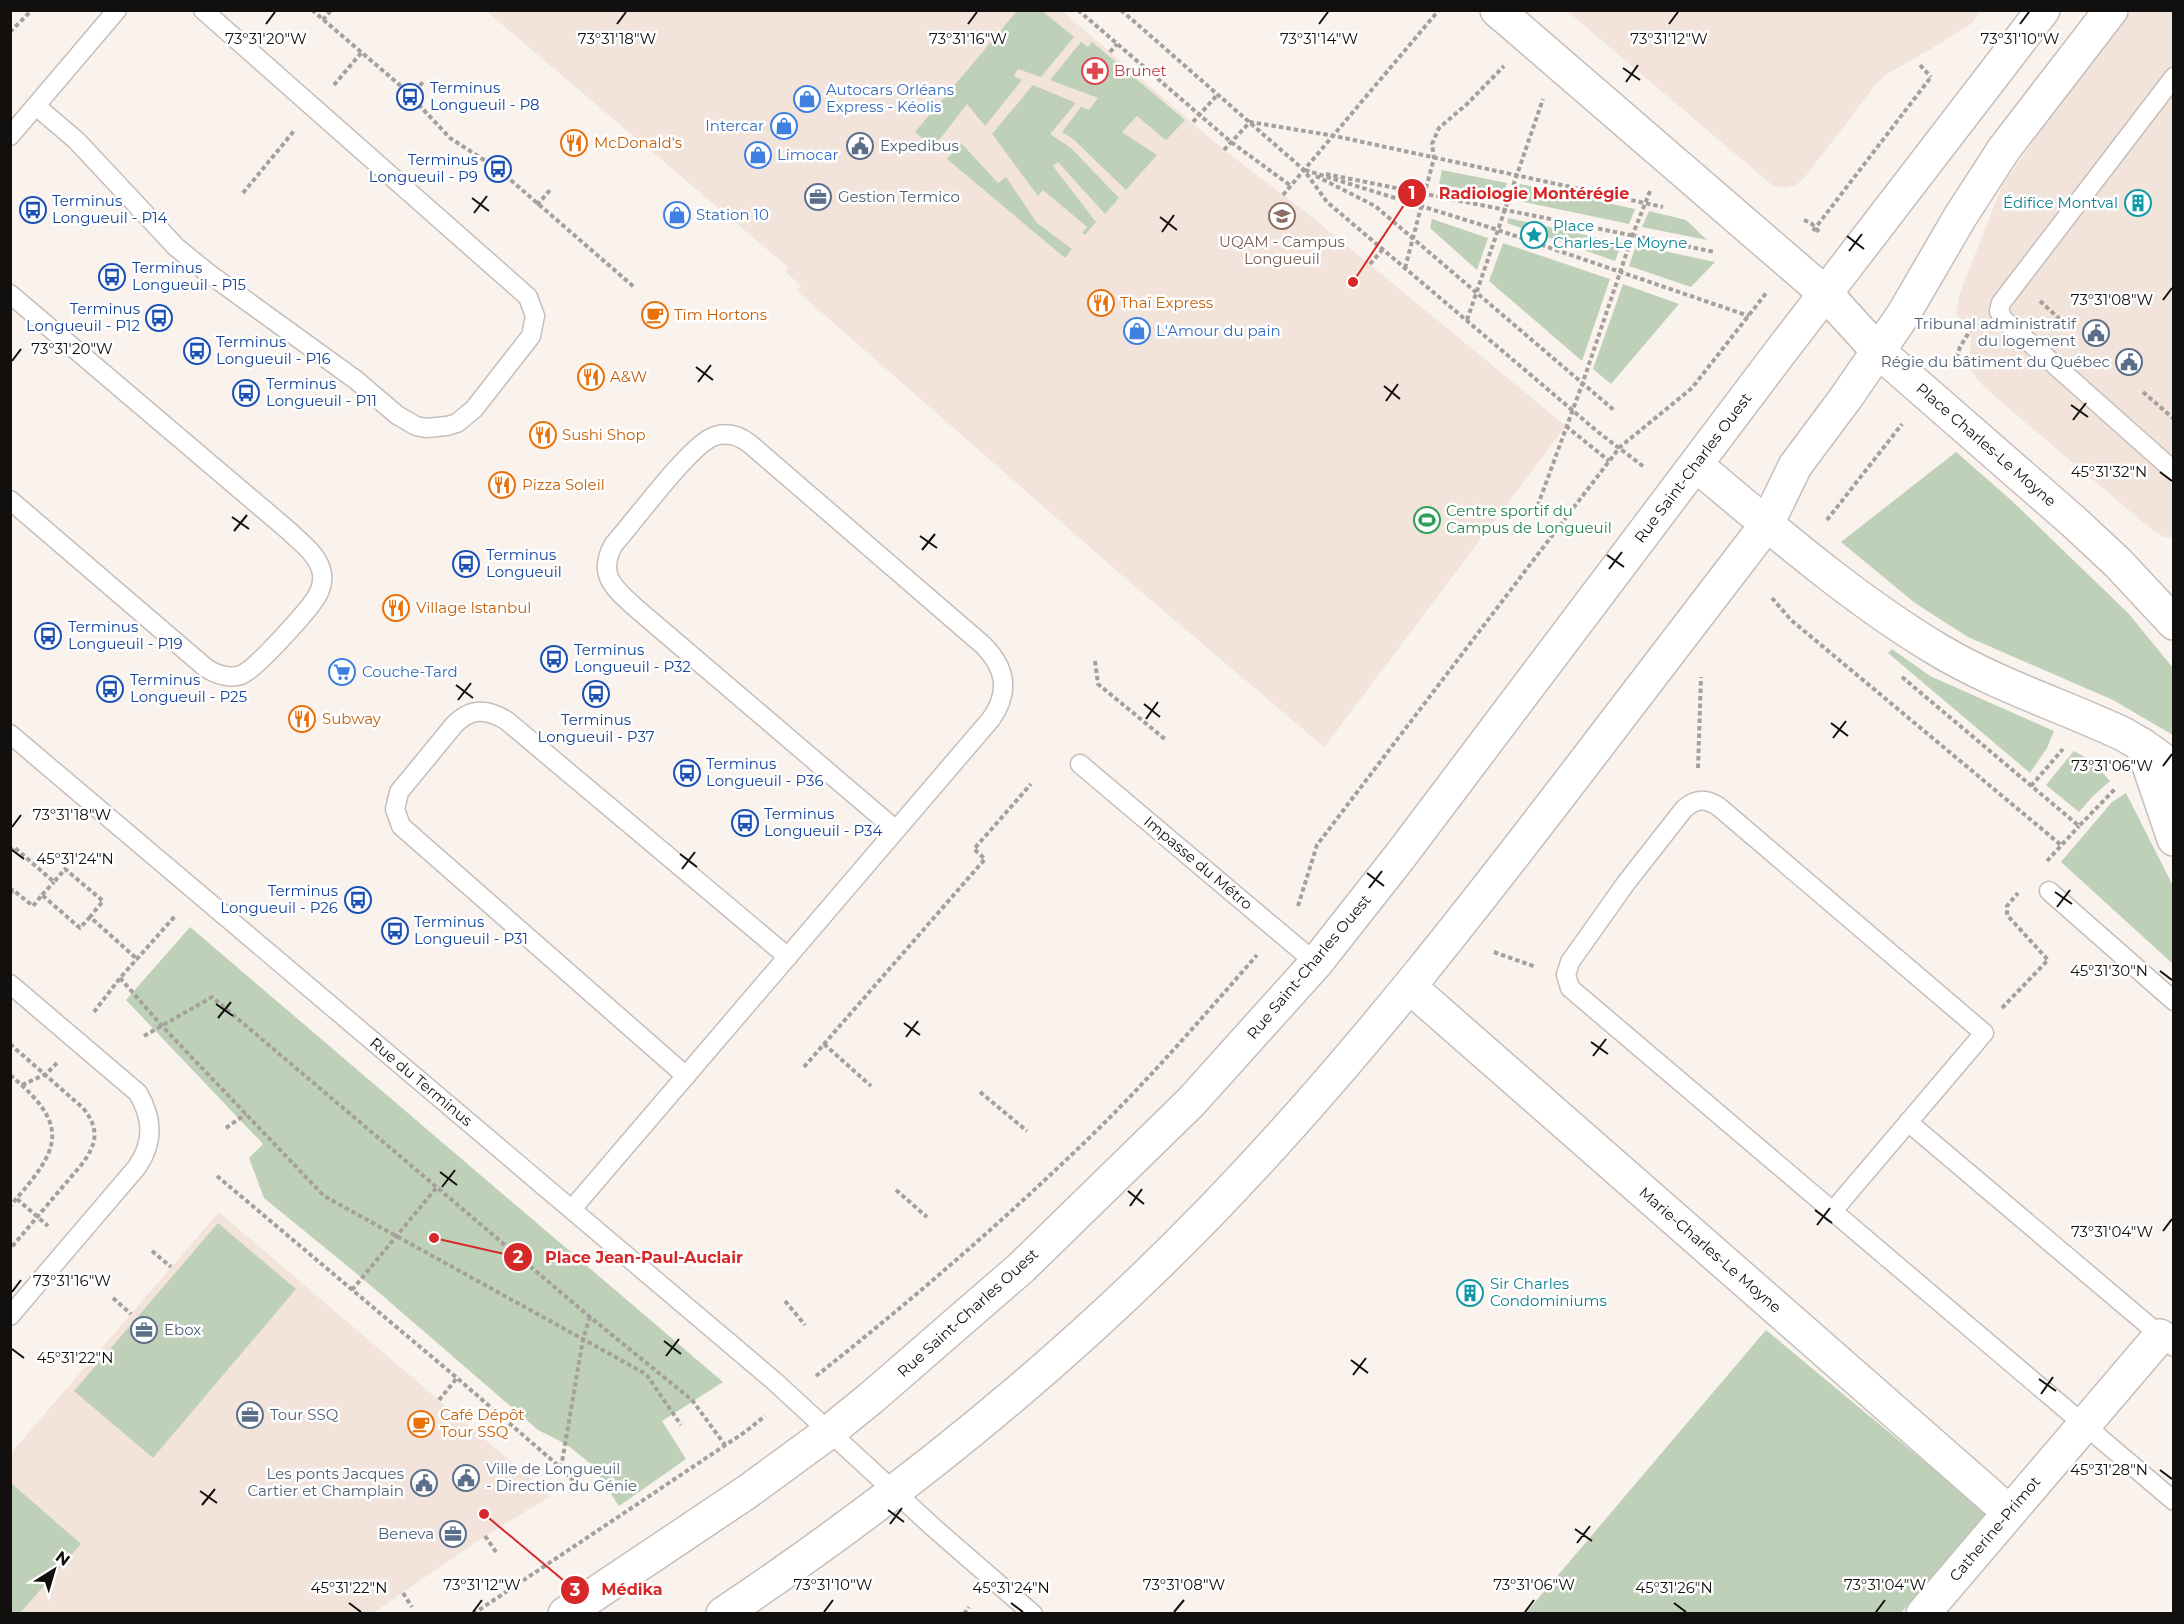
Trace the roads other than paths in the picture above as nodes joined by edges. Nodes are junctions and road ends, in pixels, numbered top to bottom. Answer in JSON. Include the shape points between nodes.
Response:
{"nodes":[{"id":1,"x":117,"y":10,"type":"edge"},
{"id":2,"x":203,"y":10,"type":"edge"},
{"id":3,"x":1497,"y":10,"type":"edge"},
{"id":4,"x":2043,"y":10,"type":"edge"},
{"id":5,"x":2111,"y":10,"type":"edge"},
{"id":6,"x":2174,"y":77,"type":"edge"},
{"id":7,"x":36,"y":106,"type":"junction"},
{"id":8,"x":10,"y":136,"type":"edge"},
{"id":9,"x":10,"y":294,"type":"edge"},
{"id":10,"x":1826,"y":294,"type":"junction"},
{"id":11,"x":1878,"y":351,"type":"junction"},
{"id":12,"x":1696,"y":465,"type":"junction"},
{"id":13,"x":2174,"y":471,"type":"edge"},
{"id":14,"x":10,"y":500,"type":"edge"},
{"id":15,"x":1767,"y":524,"type":"junction"},
{"id":16,"x":2174,"y":623,"type":"edge"},
{"id":17,"x":10,"y":734,"type":"edge"},
{"id":18,"x":2142,"y":745,"type":"junction"},
{"id":19,"x":1080,"y":764,"type":"dead end"},
{"id":20,"x":2174,"y":768,"type":"edge"},
{"id":21,"x":896,"y":830,"type":"junction"},
{"id":22,"x":2174,"y":839,"type":"edge"},
{"id":23,"x":2049,"y":891,"type":"dead end"},
{"id":24,"x":788,"y":957,"type":"junction"},
{"id":25,"x":1317,"y":963,"type":"junction"},
{"id":26,"x":10,"y":984,"type":"edge"},
{"id":27,"x":1410,"y":987,"type":"junction"},
{"id":28,"x":2174,"y":1001,"type":"edge"},
{"id":29,"x":686,"y":1076,"type":"junction"},
{"id":30,"x":1908,"y":1122,"type":"junction"},
{"id":31,"x":572,"y":1209,"type":"junction"},
{"id":32,"x":1832,"y":1212,"type":"junction"},
{"id":33,"x":10,"y":1316,"type":"edge"},
{"id":34,"x":2167,"y":1342,"type":"edge"},
{"id":35,"x":2084,"y":1425,"type":"junction"},
{"id":36,"x":829,"y":1432,"type":"junction"},
{"id":37,"x":896,"y":1491,"type":"junction"},
{"id":38,"x":2174,"y":1501,"type":"edge"},
{"id":39,"x":2009,"y":1512,"type":"junction"},
{"id":40,"x":565,"y":1614,"type":"edge"},
{"id":41,"x":723,"y":1614,"type":"edge"},
{"id":42,"x":1033,"y":1614,"type":"edge"},
{"id":43,"x":1923,"y":1614,"type":"edge"}],
"edges":[{"from":1,"to":7,"type":"lane"},
{"from":2,"to":7,"type":"lane","via":[[528,297],[535,316],[531,336],[474,409],[457,423],[426,428],[406,421],[208,273],[176,247],[77,141]]},
{"from":3,"to":10,"type":"street","name":"Place Charles-Le Moyne"},
{"from":4,"to":10,"type":"street","name":"Rue Saint-Charles Ouest"},
{"from":5,"to":11,"type":"street","via":[[2004,149]]},
{"from":6,"to":13,"type":"lane","via":[[2004,299],[1999,311],[2002,319]]},
{"from":7,"to":8,"type":"lane"},
{"from":9,"to":14,"type":"lane","via":[[289,531],[316,558],[322,586],[312,603],[256,664],[240,675],[222,676],[206,668]]},
{"from":10,"to":11,"type":"street","name":"Place Charles-Le Moyne"},
{"from":10,"to":12,"type":"street","name":"Rue Saint-Charles Ouest"},
{"from":11,"to":15,"type":"street","via":[[1794,466]]},
{"from":11,"to":16,"type":"street","name":"Place Charles-Le Moyne","via":[[2073,521]]},
{"from":12,"to":15,"type":"street"},
{"from":12,"to":25,"type":"street","name":"Rue Saint-Charles Ouest"},
{"from":15,"to":18,"type":"street","via":[[1820,569],[1937,650]]},
{"from":15,"to":27,"type":"street"},
{"from":17,"to":31,"type":"lane","name":"Rue du Terminus"},
{"from":18,"to":20,"type":"street"},
{"from":18,"to":22,"type":"street"},
{"from":19,"to":25,"type":"lane","name":"Impasse du Métro"},
{"from":21,"to":21,"type":"lane","via":[[998,710],[1003,688],[999,665],[983,645],[750,444],[732,435],[713,436],[695,449],[614,544],[607,560],[613,586]]},
{"from":21,"to":24,"type":"lane"},
{"from":23,"to":28,"type":"lane"},
{"from":24,"to":29,"type":"lane"},
{"from":24,"to":29,"type":"lane","via":[[497,714],[479,710],[461,717],[454,725],[399,792],[395,809],[401,826]]},
{"from":25,"to":36,"type":"street","name":"Rue Saint-Charles Ouest","via":[[1151,1143],[1022,1267]]},
{"from":26,"to":33,"type":"lane","via":[[138,1093],[150,1125],[147,1147],[137,1167]]},
{"from":27,"to":37,"type":"street","via":[[1251,1170],[1159,1263],[1023,1388]]},
{"from":27,"to":39,"type":"street","name":"Marie-Charles-Le Moyne"},
{"from":29,"to":31,"type":"lane"},
{"from":30,"to":32,"type":"lane"},
{"from":30,"to":32,"type":"lane","via":[[1984,1033],[1719,807],[1704,800],[1689,804],[1570,962],[1567,982]]},
{"from":30,"to":34,"type":"lane"},
{"from":31,"to":36,"type":"lane","name":"Rue du Terminus"},
{"from":32,"to":35,"type":"lane"},
{"from":34,"to":35,"type":"street","name":"Catherine-Primot"},
{"from":35,"to":38,"type":"lane"},
{"from":35,"to":39,"type":"street","name":"Catherine-Primot"},
{"from":36,"to":37,"type":"lane","name":"Rue du Terminus"},
{"from":36,"to":40,"type":"street","name":"Rue Saint-Charles Ouest"},
{"from":37,"to":41,"type":"street"},
{"from":37,"to":42,"type":"lane","name":"Rue du Terminus"},
{"from":39,"to":43,"type":"street","name":"Catherine-Primot"}]}
